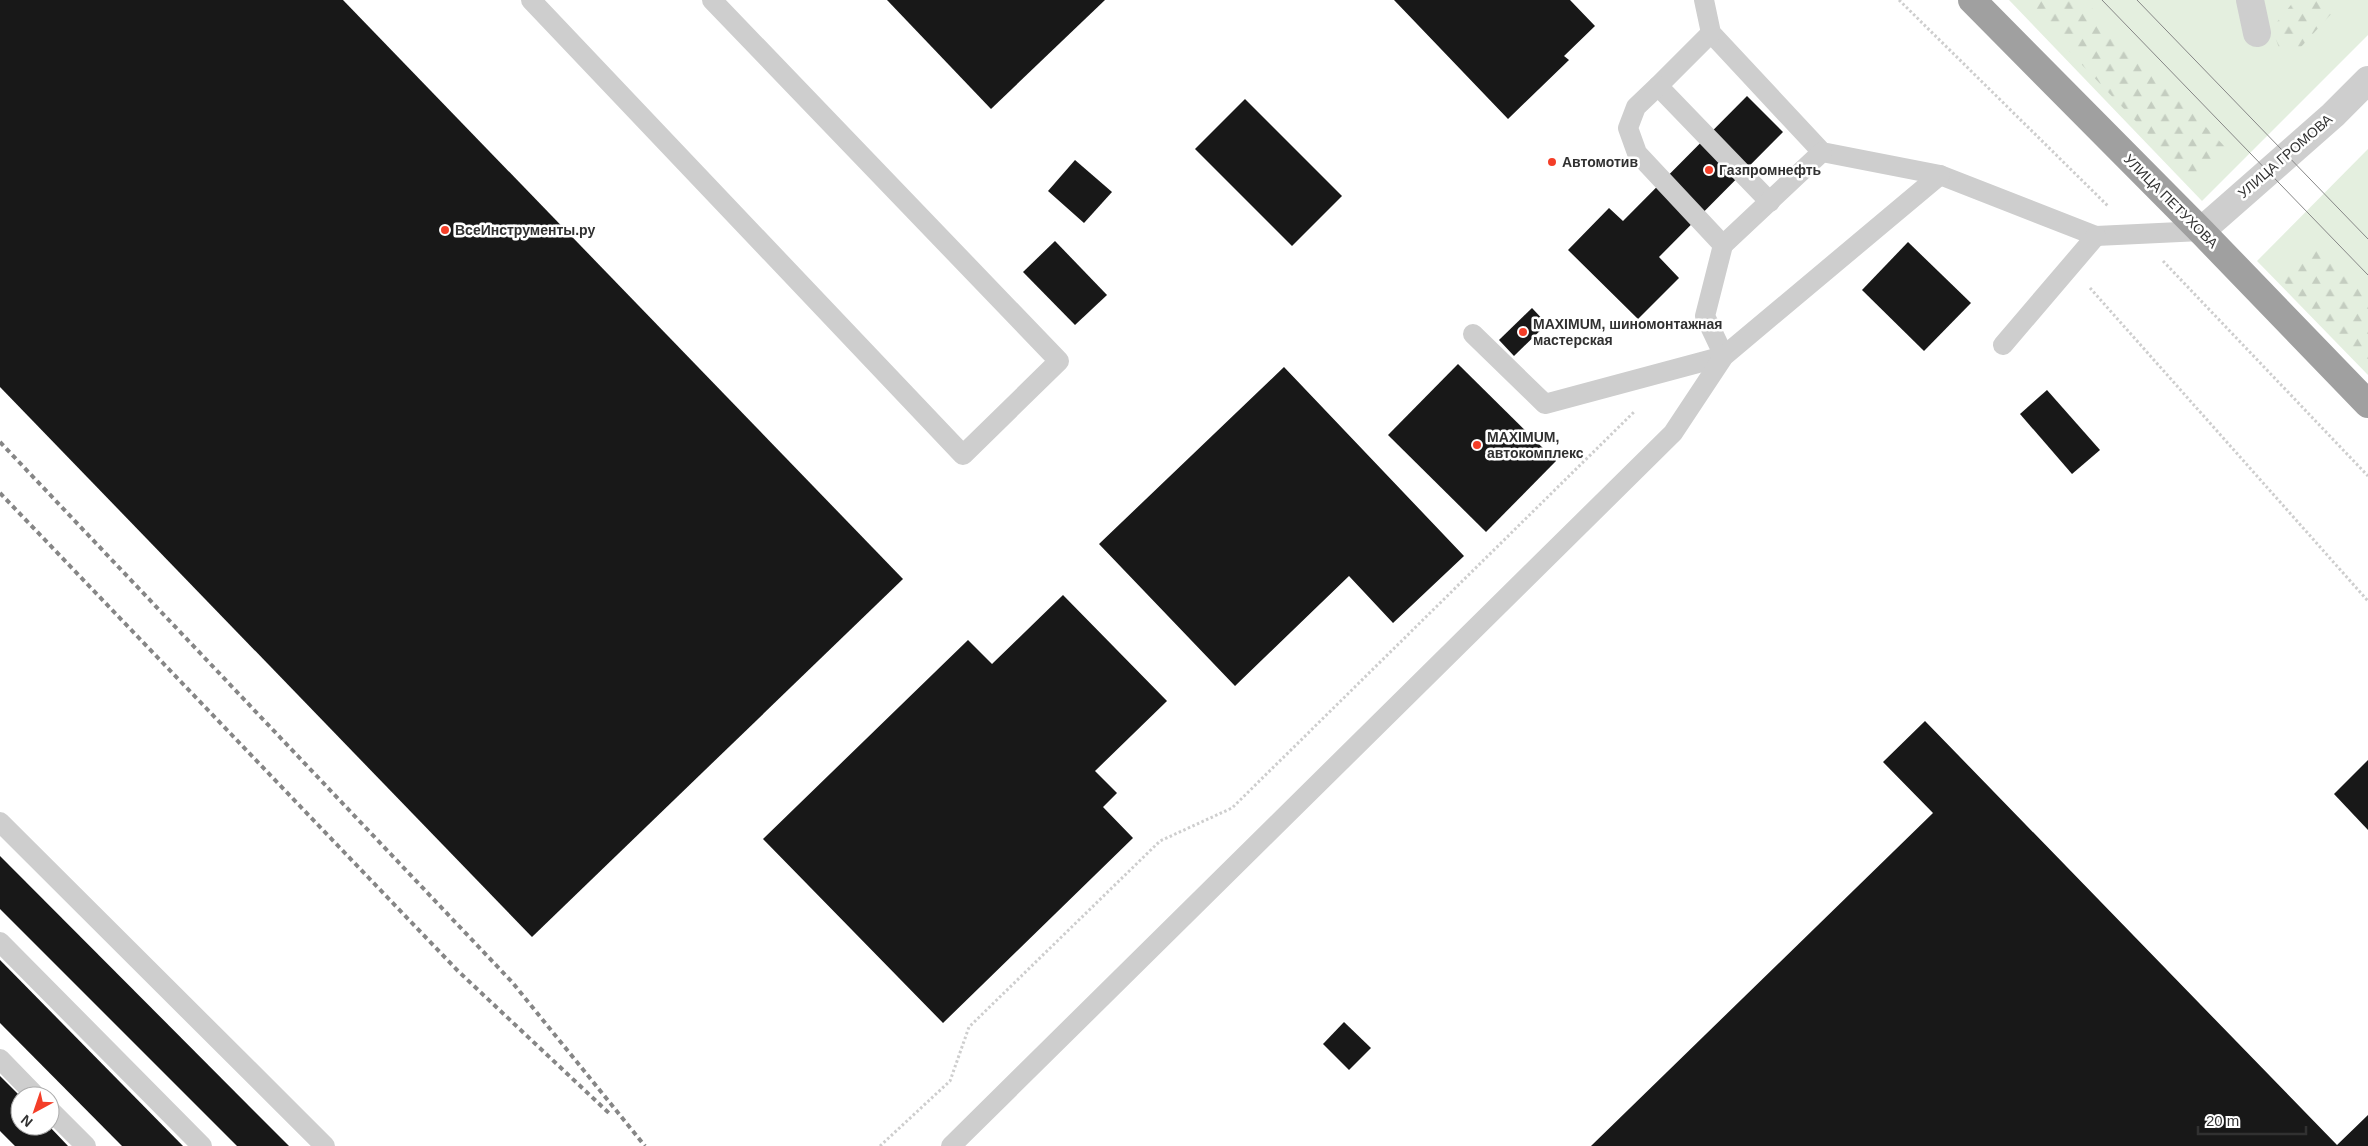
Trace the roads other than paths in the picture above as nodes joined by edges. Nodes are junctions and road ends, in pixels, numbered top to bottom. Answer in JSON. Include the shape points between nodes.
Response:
{"nodes":[{"id":1,"x":531,"y":0,"type":"edge"},
{"id":2,"x":712,"y":0,"type":"edge"},
{"id":3,"x":1704,"y":0,"type":"edge"},
{"id":4,"x":1972,"y":0,"type":"edge"},
{"id":5,"x":2250,"y":0,"type":"edge"},
{"id":6,"x":1711,"y":33,"type":"junction"},
{"id":7,"x":2257,"y":33,"type":"dead end"},
{"id":8,"x":2368,"y":80,"type":"edge"},
{"id":9,"x":1658,"y":86,"type":"junction"},
{"id":10,"x":1822,"y":152,"type":"junction"},
{"id":11,"x":1940,"y":175,"type":"junction"},
{"id":12,"x":1770,"y":202,"type":"junction"},
{"id":13,"x":2201,"y":231,"type":"junction"},
{"id":14,"x":2096,"y":236,"type":"junction"},
{"id":15,"x":1723,"y":245,"type":"junction"},
{"id":16,"x":1473,"y":334,"type":"dead end"},
{"id":17,"x":2003,"y":345,"type":"dead end"},
{"id":18,"x":1724,"y":356,"type":"junction"},
{"id":19,"x":2368,"y":404,"type":"edge"},
{"id":20,"x":0,"y":822,"type":"edge"},
{"id":21,"x":0,"y":942,"type":"edge"},
{"id":22,"x":0,"y":1059,"type":"edge"},
{"id":23,"x":26,"y":1086,"type":"edge"},
{"id":24,"x":60,"y":1120,"type":"edge"},
{"id":25,"x":86,"y":1146,"type":"edge"},
{"id":26,"x":202,"y":1146,"type":"edge"},
{"id":27,"x":325,"y":1146,"type":"edge"},
{"id":28,"x":951,"y":1146,"type":"edge"}],
"edges":[{"from":1,"to":2,"type":"lane","via":[[963,455],[1058,362]]},
{"from":3,"to":6,"type":"lane"},
{"from":4,"to":13,"type":"highway","name":"УЛИЦА ПЕТУХОВА"},
{"from":5,"to":7,"type":"street"},
{"from":6,"to":9,"type":"lane"},
{"from":6,"to":10,"type":"lane"},
{"from":8,"to":13,"type":"street","name":"УЛИЦА ГРОМОВА"},
{"from":9,"to":12,"type":"lane"},
{"from":9,"to":15,"type":"lane","via":[[1636,107],[1628,128],[1636,153]]},
{"from":10,"to":11,"type":"lane"},
{"from":10,"to":12,"type":"lane"},
{"from":11,"to":14,"type":"lane"},
{"from":11,"to":18,"type":"lane"},
{"from":12,"to":15,"type":"lane"},
{"from":13,"to":14,"type":"lane"},
{"from":13,"to":19,"type":"highway","name":"УЛИЦА ПЕТУХОВА"},
{"from":14,"to":17,"type":"lane"},
{"from":15,"to":18,"type":"lane","via":[[1705,316]]},
{"from":16,"to":18,"type":"lane","via":[[1545,404]]},
{"from":18,"to":28,"type":"lane","via":[[1673,433]]},
{"from":20,"to":27,"type":"lane"},
{"from":21,"to":26,"type":"lane"},
{"from":22,"to":23,"type":"lane"},
{"from":24,"to":25,"type":"lane"}]}
